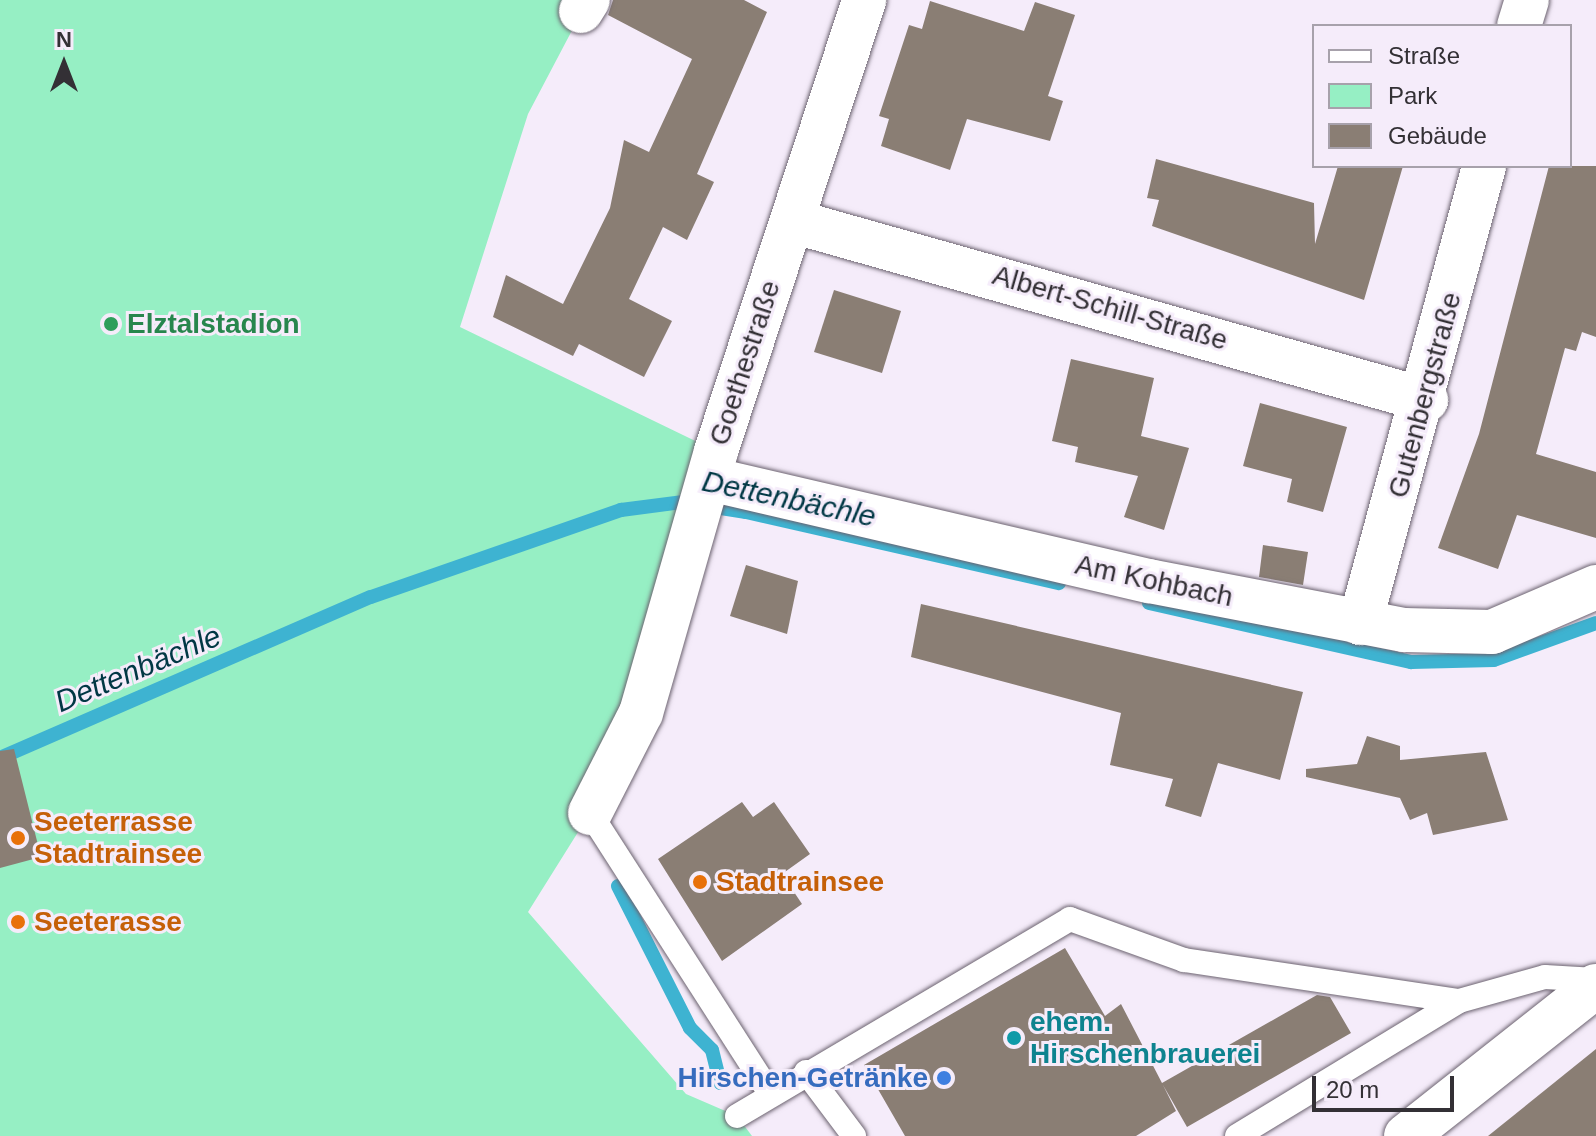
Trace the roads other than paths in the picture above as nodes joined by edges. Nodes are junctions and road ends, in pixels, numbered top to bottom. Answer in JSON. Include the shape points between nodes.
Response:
{"nodes":[{"id":1,"x":864,"y":0,"type":"edge"},
{"id":2,"x":1527,"y":0,"type":"edge"},
{"id":3,"x":1520,"y":24,"type":"edge"},
{"id":4,"x":1484,"y":168,"type":"edge"},
{"id":5,"x":792,"y":221,"type":"junction"},
{"id":6,"x":1426,"y":400,"type":"junction"},
{"id":7,"x":705,"y":497,"type":"junction"},
{"id":8,"x":1596,"y":587,"type":"edge"},
{"id":9,"x":1360,"y":623,"type":"junction"},
{"id":10,"x":590,"y":813,"type":"joint"},
{"id":11,"x":1596,"y":983,"type":"edge"},
{"id":12,"x":1459,"y":1001,"type":"junction"},
{"id":13,"x":806,"y":1072,"type":"junction"},
{"id":14,"x":770,"y":1093,"type":"junction"},
{"id":15,"x":737,"y":1116,"type":"dead end"},
{"id":16,"x":854,"y":1136,"type":"edge"},
{"id":17,"x":1237,"y":1136,"type":"edge"},
{"id":18,"x":1406,"y":1136,"type":"edge"}],
"edges":[{"from":1,"to":5,"type":"street","name":"Goethestraße"},
{"from":2,"to":3,"type":"street"},
{"from":4,"to":6,"type":"street","name":"Gutenbergstraße"},
{"from":5,"to":6,"type":"street","name":"Albert-Schill-Straße"},
{"from":5,"to":7,"type":"street","name":"Goethestraße"},
{"from":6,"to":9,"type":"street","name":"Gutenbergstraße"},
{"from":7,"to":9,"type":"street","name":"Am Kohbach"},
{"from":7,"to":10,"type":"street","name":"Goethestraße","via":[[641,713]]},
{"from":8,"to":9,"type":"street","name":"Am Kohbach","via":[[1492,632]]},
{"from":10,"to":14,"type":"lane"},
{"from":11,"to":12,"type":"lane","via":[[1545,977]]},
{"from":11,"to":18,"type":"street"},
{"from":12,"to":13,"type":"lane","via":[[1184,960],[1070,919]]},
{"from":12,"to":17,"type":"lane"},
{"from":13,"to":14,"type":"lane"},
{"from":13,"to":16,"type":"lane"},
{"from":14,"to":15,"type":"lane"}]}
